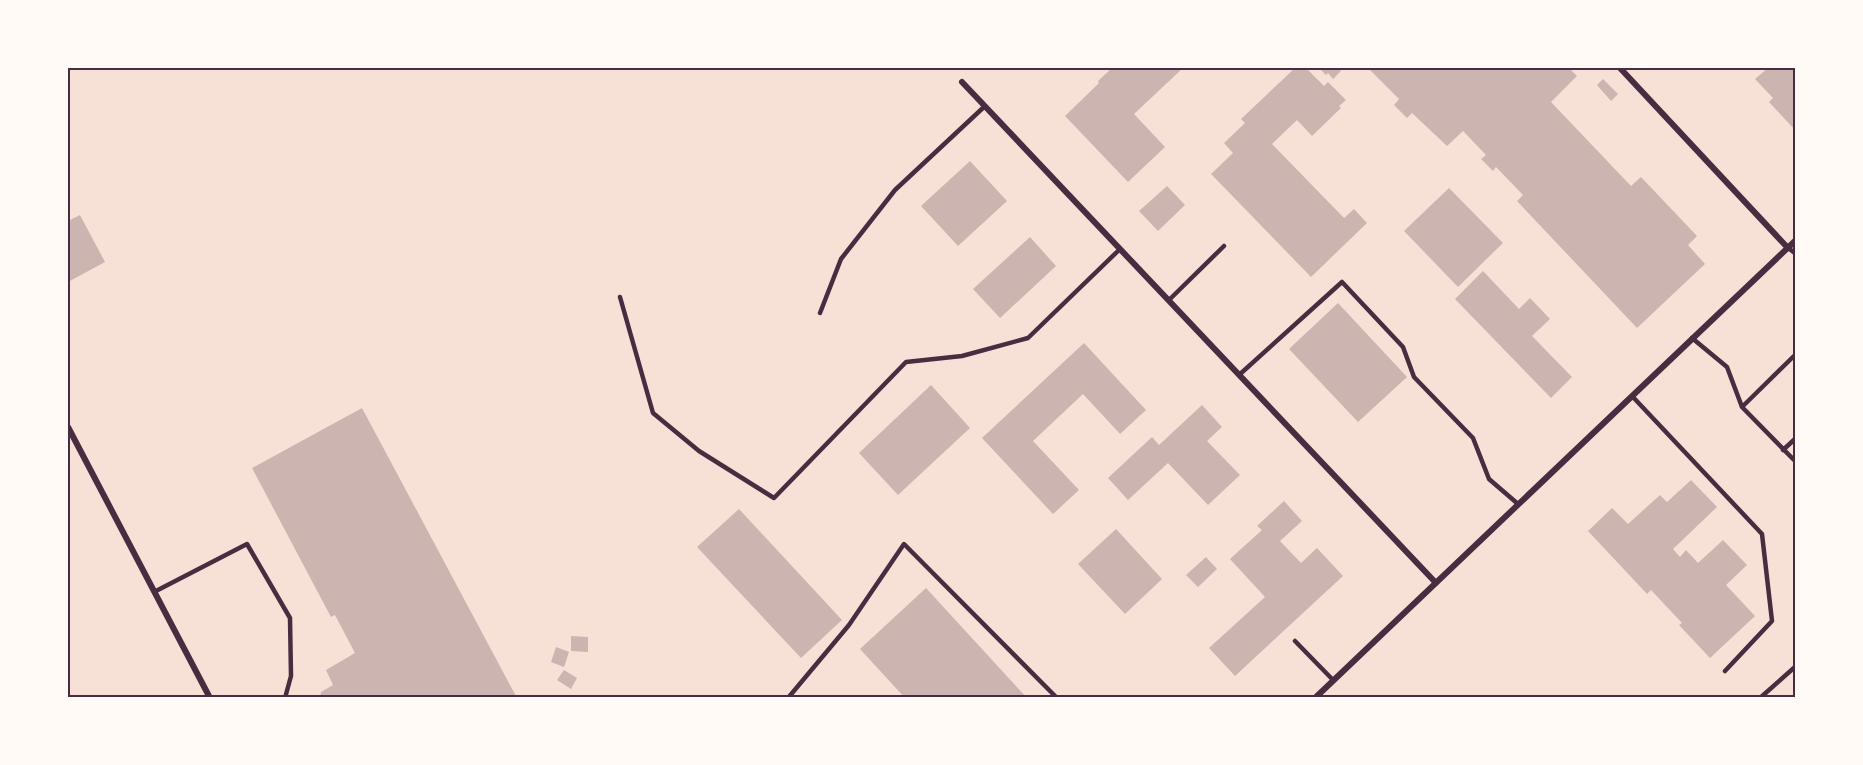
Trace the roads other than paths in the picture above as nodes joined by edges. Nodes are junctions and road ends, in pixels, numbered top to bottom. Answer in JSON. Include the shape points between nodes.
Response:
{"nodes":[{"id":1,"x":1620,"y":68,"type":"edge"},
{"id":2,"x":962,"y":82,"type":"dead end"},
{"id":3,"x":985,"y":106,"type":"junction"},
{"id":4,"x":1796,"y":240,"type":"edge"},
{"id":5,"x":1224,"y":246,"type":"dead end"},
{"id":6,"x":1787,"y":247,"type":"junction"},
{"id":7,"x":1120,"y":249,"type":"junction"},
{"id":8,"x":1796,"y":254,"type":"edge"},
{"id":9,"x":620,"y":297,"type":"dead end"},
{"id":10,"x":1169,"y":300,"type":"junction"},
{"id":11,"x":819,"y":313,"type":"dead end"},
{"id":12,"x":1692,"y":338,"type":"junction"},
{"id":13,"x":1796,"y":354,"type":"edge"},
{"id":14,"x":1239,"y":375,"type":"junction"},
{"id":15,"x":1632,"y":396,"type":"junction"},
{"id":16,"x":1742,"y":407,"type":"junction"},
{"id":17,"x":68,"y":427,"type":"edge"},
{"id":18,"x":1796,"y":438,"type":"edge"},
{"id":19,"x":1783,"y":450,"type":"junction"},
{"id":20,"x":1796,"y":462,"type":"edge"},
{"id":21,"x":1518,"y":504,"type":"junction"},
{"id":22,"x":1436,"y":583,"type":"junction"},
{"id":23,"x":154,"y":592,"type":"junction"},
{"id":24,"x":1295,"y":641,"type":"dead end"},
{"id":25,"x":1796,"y":666,"type":"edge"},
{"id":26,"x":1725,"y":671,"type":"dead end"},
{"id":27,"x":1333,"y":680,"type":"junction"},
{"id":28,"x":210,"y":698,"type":"edge"},
{"id":29,"x":285,"y":698,"type":"edge"},
{"id":30,"x":788,"y":698,"type":"edge"},
{"id":31,"x":1057,"y":698,"type":"edge"},
{"id":32,"x":1315,"y":698,"type":"edge"},
{"id":33,"x":1760,"y":698,"type":"edge"}],
"edges":[{"from":1,"to":6,"type":"street"},
{"from":2,"to":3,"type":"street"},
{"from":3,"to":7,"type":"street"},
{"from":3,"to":11,"type":"lane","via":[[895,190],[841,259]]},
{"from":4,"to":6,"type":"street"},
{"from":5,"to":10,"type":"lane"},
{"from":6,"to":8,"type":"lane"},
{"from":6,"to":12,"type":"street"},
{"from":7,"to":9,"type":"lane","via":[[1028,338],[962,356],[906,362],[774,498],[699,451],[653,413]]},
{"from":7,"to":10,"type":"street"},
{"from":10,"to":14,"type":"street"},
{"from":12,"to":15,"type":"street"},
{"from":12,"to":16,"type":"lane","via":[[1727,367]]},
{"from":13,"to":16,"type":"lane"},
{"from":14,"to":21,"type":"lane","via":[[1342,282],[1403,347],[1414,377],[1473,438],[1490,479]]},
{"from":14,"to":22,"type":"street"},
{"from":15,"to":21,"type":"street"},
{"from":15,"to":26,"type":"lane","via":[[1762,534],[1772,621]]},
{"from":16,"to":19,"type":"lane"},
{"from":17,"to":23,"type":"street"},
{"from":18,"to":19,"type":"lane"},
{"from":19,"to":20,"type":"lane"},
{"from":21,"to":22,"type":"street"},
{"from":22,"to":27,"type":"street"},
{"from":23,"to":28,"type":"street"},
{"from":23,"to":29,"type":"lane","via":[[247,544],[290,618],[291,676]]},
{"from":24,"to":27,"type":"lane"},
{"from":25,"to":33,"type":"lane"},
{"from":27,"to":32,"type":"street"},
{"from":30,"to":31,"type":"lane","via":[[849,625],[904,544]]}]}
